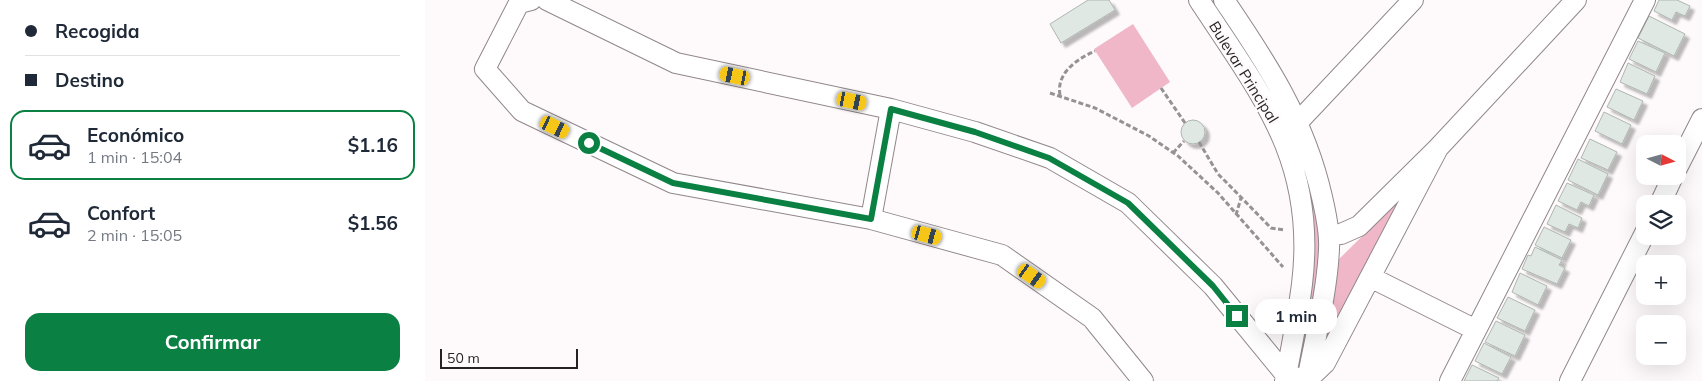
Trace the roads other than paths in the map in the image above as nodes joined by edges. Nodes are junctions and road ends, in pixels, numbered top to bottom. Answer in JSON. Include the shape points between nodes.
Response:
{"nodes":[{"id":1,"x":531,"y":0,"type":"edge"},
{"id":2,"x":547,"y":0,"type":"edge"},
{"id":3,"x":1199,"y":0,"type":"edge"},
{"id":4,"x":1413,"y":0,"type":"edge"},
{"id":5,"x":1576,"y":0,"type":"edge"},
{"id":6,"x":1645,"y":0,"type":"edge"},
{"id":7,"x":1234,"y":5,"type":"edge"},
{"id":8,"x":1217,"y":28,"type":"junction"},
{"id":9,"x":891,"y":109,"type":"junction"},
{"id":10,"x":1702,"y":119,"type":"edge"},
{"id":11,"x":1298,"y":122,"type":"junction"},
{"id":12,"x":1438,"y":148,"type":"junction"},
{"id":13,"x":1686,"y":150,"type":"edge"},
{"id":14,"x":871,"y":219,"type":"junction"},
{"id":15,"x":1329,"y":236,"type":"junction"},
{"id":16,"x":1639,"y":245,"type":"edge"},
{"id":17,"x":1372,"y":278,"type":"junction"},
{"id":18,"x":1476,"y":330,"type":"junction"},
{"id":19,"x":1285,"y":378,"type":"edge"},
{"id":20,"x":1307,"y":380,"type":"edge"},
{"id":21,"x":1143,"y":381,"type":"edge"},
{"id":22,"x":1450,"y":381,"type":"edge"},
{"id":23,"x":1570,"y":381,"type":"edge"}],
"edges":[{"from":1,"to":14,"type":"street","via":[[519,4],[485,69],[521,111],[673,183]]},
{"from":2,"to":9,"type":"street","via":[[676,63]]},
{"from":3,"to":8,"type":"street","name":"Bulevar Principal"},
{"from":4,"to":11,"type":"street"},
{"from":5,"to":12,"type":"street"},
{"from":6,"to":18,"type":"street"},
{"from":7,"to":8,"type":"street"},
{"from":7,"to":11,"type":"street","name":"Bulevar Principal"},
{"from":8,"to":19,"type":"street","name":"Bulevar Principal","via":[[1277,121],[1296,170],[1304,223],[1304,256]]},
{"from":9,"to":14,"type":"street"},
{"from":9,"to":19,"type":"street","via":[[975,132],[1049,158],[1128,203],[1213,286]]},
{"from":10,"to":13,"type":"street"},
{"from":11,"to":15,"type":"street","name":"Bulevar Principal","via":[[1319,182]]},
{"from":12,"to":15,"type":"street","via":[[1359,226]]},
{"from":12,"to":17,"type":"street"},
{"from":14,"to":21,"type":"street","via":[[1002,255],[1092,318]]},
{"from":15,"to":20,"type":"street","name":"Bulevar Principal","via":[[1327,273]]},
{"from":16,"to":23,"type":"street"},
{"from":17,"to":18,"type":"street"},
{"from":17,"to":20,"type":"street","via":[[1325,363]]},
{"from":18,"to":22,"type":"street"},
{"from":19,"to":20,"type":"street"}]}
